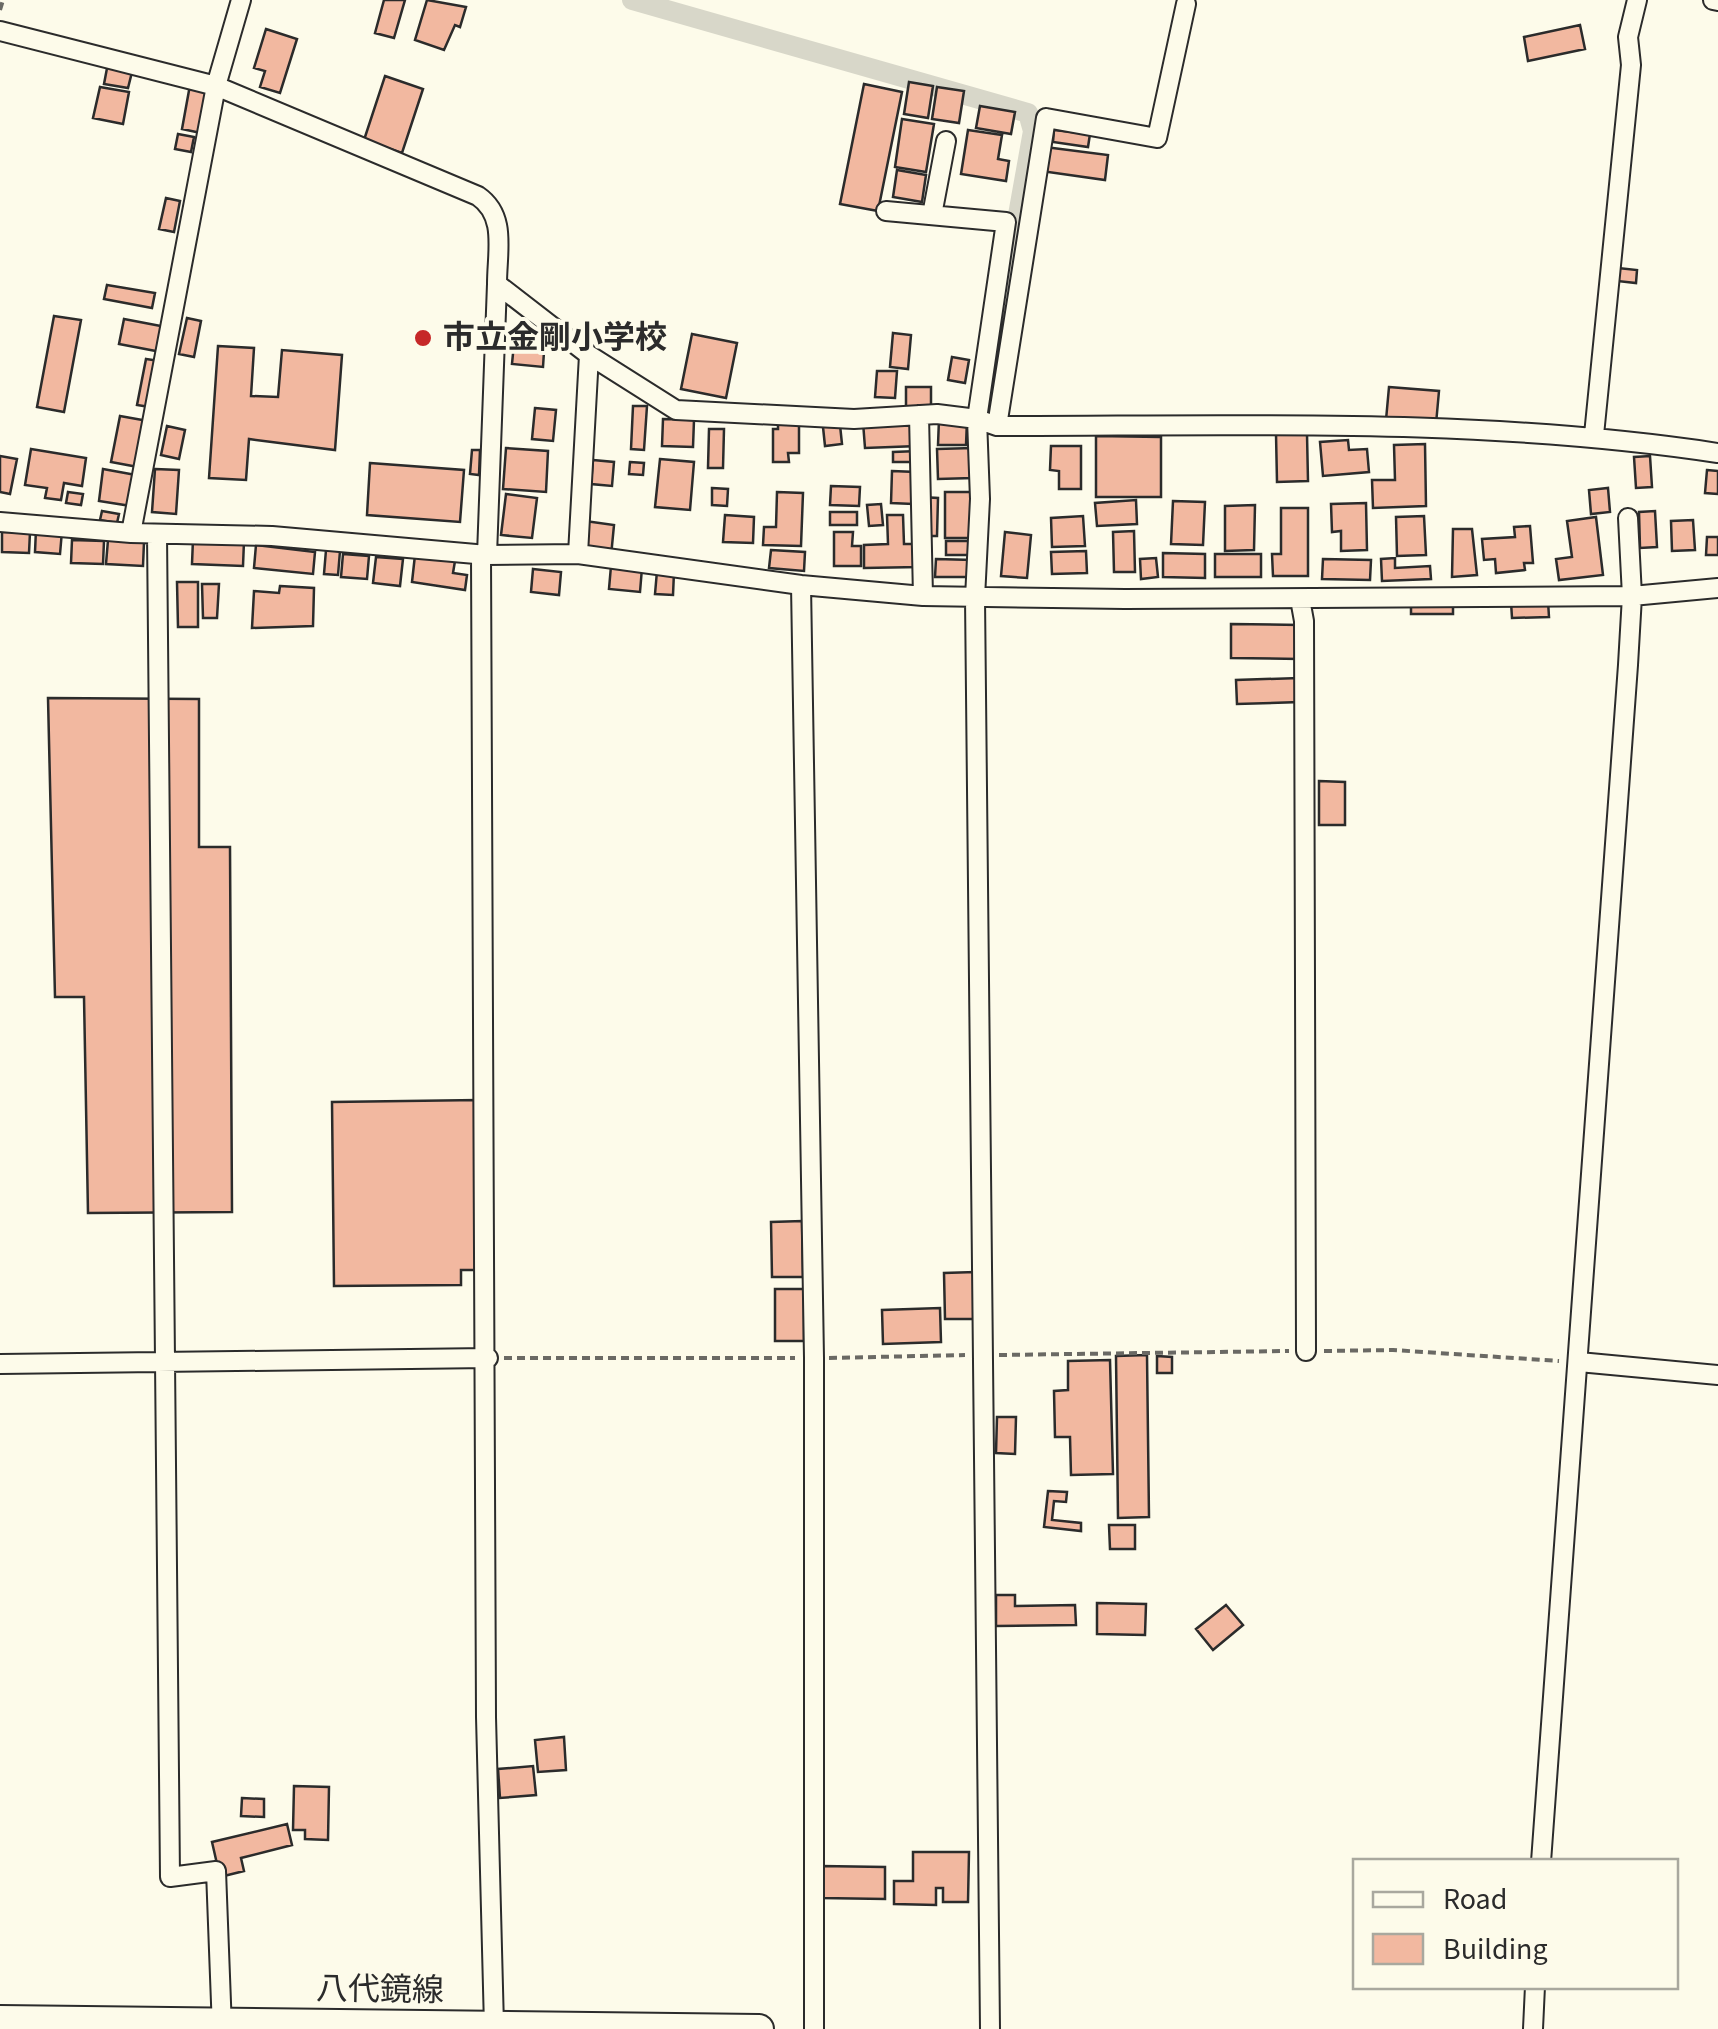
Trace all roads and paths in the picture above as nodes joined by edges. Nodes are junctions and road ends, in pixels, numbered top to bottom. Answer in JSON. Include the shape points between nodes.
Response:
{"nodes":[{"id":1,"x":3,"y":0,"type":"edge"},
{"id":2,"x":241,"y":0,"type":"edge"},
{"id":3,"x":1637,"y":0,"type":"edge"},
{"id":4,"x":1186,"y":4,"type":"dead end"},
{"id":5,"x":0,"y":10,"type":"edge"},
{"id":6,"x":0,"y":31,"type":"edge"},
{"id":7,"x":216,"y":86,"type":"junction"},
{"id":8,"x":946,"y":141,"type":"dead end"},
{"id":9,"x":886,"y":211,"type":"dead end"},
{"id":10,"x":932,"y":216,"type":"junction"},
{"id":11,"x":497,"y":284,"type":"junction"},
{"id":12,"x":589,"y":356,"type":"junction"},
{"id":13,"x":918,"y":415,"type":"junction"},
{"id":14,"x":978,"y":419,"type":"junction"},
{"id":15,"x":997,"y":426,"type":"junction"},
{"id":16,"x":1594,"y":435,"type":"junction"},
{"id":17,"x":1718,"y":454,"type":"edge"},
{"id":18,"x":1628,"y":518,"type":"dead end"},
{"id":19,"x":0,"y":522,"type":"edge"},
{"id":20,"x":132,"y":533,"type":"junction"},
{"id":21,"x":157,"y":534,"type":"junction"},
{"id":22,"x":578,"y":554,"type":"junction"},
{"id":23,"x":484,"y":555,"type":"junction"},
{"id":24,"x":801,"y":585,"type":"junction"},
{"id":25,"x":1718,"y":588,"type":"edge"},
{"id":26,"x":922,"y":596,"type":"junction"},
{"id":27,"x":1632,"y":596,"type":"junction"},
{"id":28,"x":975,"y":598,"type":"junction"},
{"id":29,"x":1300,"y":599,"type":"junction"},
{"id":30,"x":1306,"y":1351,"type":"junction"},
{"id":31,"x":977,"y":1355,"type":"junction"},
{"id":32,"x":488,"y":1358,"type":"junction"},
{"id":33,"x":814,"y":1358,"type":"junction"},
{"id":34,"x":162,"y":1361,"type":"junction"},
{"id":35,"x":1579,"y":1362,"type":"junction"},
{"id":36,"x":0,"y":1364,"type":"edge"},
{"id":37,"x":1718,"y":1375,"type":"edge"},
{"id":38,"x":1541,"y":1859,"type":"edge"},
{"id":39,"x":1535,"y":1989,"type":"edge"},
{"id":40,"x":0,"y":2020,"type":"edge"},
{"id":41,"x":222,"y":2026,"type":"edge"},
{"id":42,"x":494,"y":2026,"type":"junction"},
{"id":43,"x":759,"y":2029,"type":"edge"},
{"id":44,"x":814,"y":2029,"type":"edge"},
{"id":45,"x":990,"y":2029,"type":"edge"},
{"id":46,"x":1533,"y":2029,"type":"edge"}],
"edges":[{"from":1,"to":5,"type":"path"},
{"from":2,"to":7,"type":"street"},
{"from":3,"to":16,"type":"street","via":[[1628,36],[1631,65]]},
{"from":4,"to":15,"type":"street","via":[[1158,138],[1046,118]]},
{"from":6,"to":7,"type":"street"},
{"from":7,"to":11,"type":"street","via":[[491,205],[498,217]]},
{"from":7,"to":20,"type":"street"},
{"from":8,"to":10,"type":"street"},
{"from":9,"to":10,"type":"street"},
{"from":10,"to":14,"type":"street","via":[[1006,222]]},
{"from":11,"to":12,"type":"street"},
{"from":11,"to":23,"type":"street"},
{"from":12,"to":13,"type":"street","via":[[676,410],[854,419]]},
{"from":12,"to":22,"type":"street"},
{"from":13,"to":14,"type":"street"},
{"from":13,"to":26,"type":"street"},
{"from":14,"to":15,"type":"street"},
{"from":14,"to":28,"type":"street"},
{"from":15,"to":16,"type":"street","via":[[1364,426]]},
{"from":16,"to":17,"type":"street"},
{"from":18,"to":27,"type":"street"},
{"from":19,"to":20,"type":"street"},
{"from":20,"to":21,"type":"street"},
{"from":21,"to":23,"type":"street","via":[[272,536]]},
{"from":21,"to":34,"type":"street"},
{"from":22,"to":23,"type":"street"},
{"from":22,"to":24,"type":"street"},
{"from":23,"to":32,"type":"street"},
{"from":24,"to":26,"type":"street"},
{"from":24,"to":33,"type":"street"},
{"from":25,"to":27,"type":"street"},
{"from":26,"to":28,"type":"street"},
{"from":27,"to":29,"type":"street"},
{"from":27,"to":35,"type":"street"},
{"from":28,"to":29,"type":"street"},
{"from":28,"to":31,"type":"street"},
{"from":29,"to":30,"type":"street"},
{"from":30,"to":31,"type":"path"},
{"from":30,"to":35,"type":"path"},
{"from":31,"to":33,"type":"path"},
{"from":31,"to":45,"type":"street"},
{"from":32,"to":33,"type":"path"},
{"from":32,"to":34,"type":"street"},
{"from":32,"to":42,"type":"street","via":[[486,1717]]},
{"from":33,"to":44,"type":"street"},
{"from":34,"to":36,"type":"street"},
{"from":34,"to":41,"type":"street","via":[[170,1877],[216,1871]]},
{"from":35,"to":37,"type":"street"},
{"from":35,"to":38,"type":"street"},
{"from":39,"to":46,"type":"street"},
{"from":40,"to":41,"type":"main road","name":"八代鏡線"},
{"from":41,"to":42,"type":"main road","name":"八代鏡線"},
{"from":42,"to":43,"type":"main road","name":"八代鏡線"}]}
